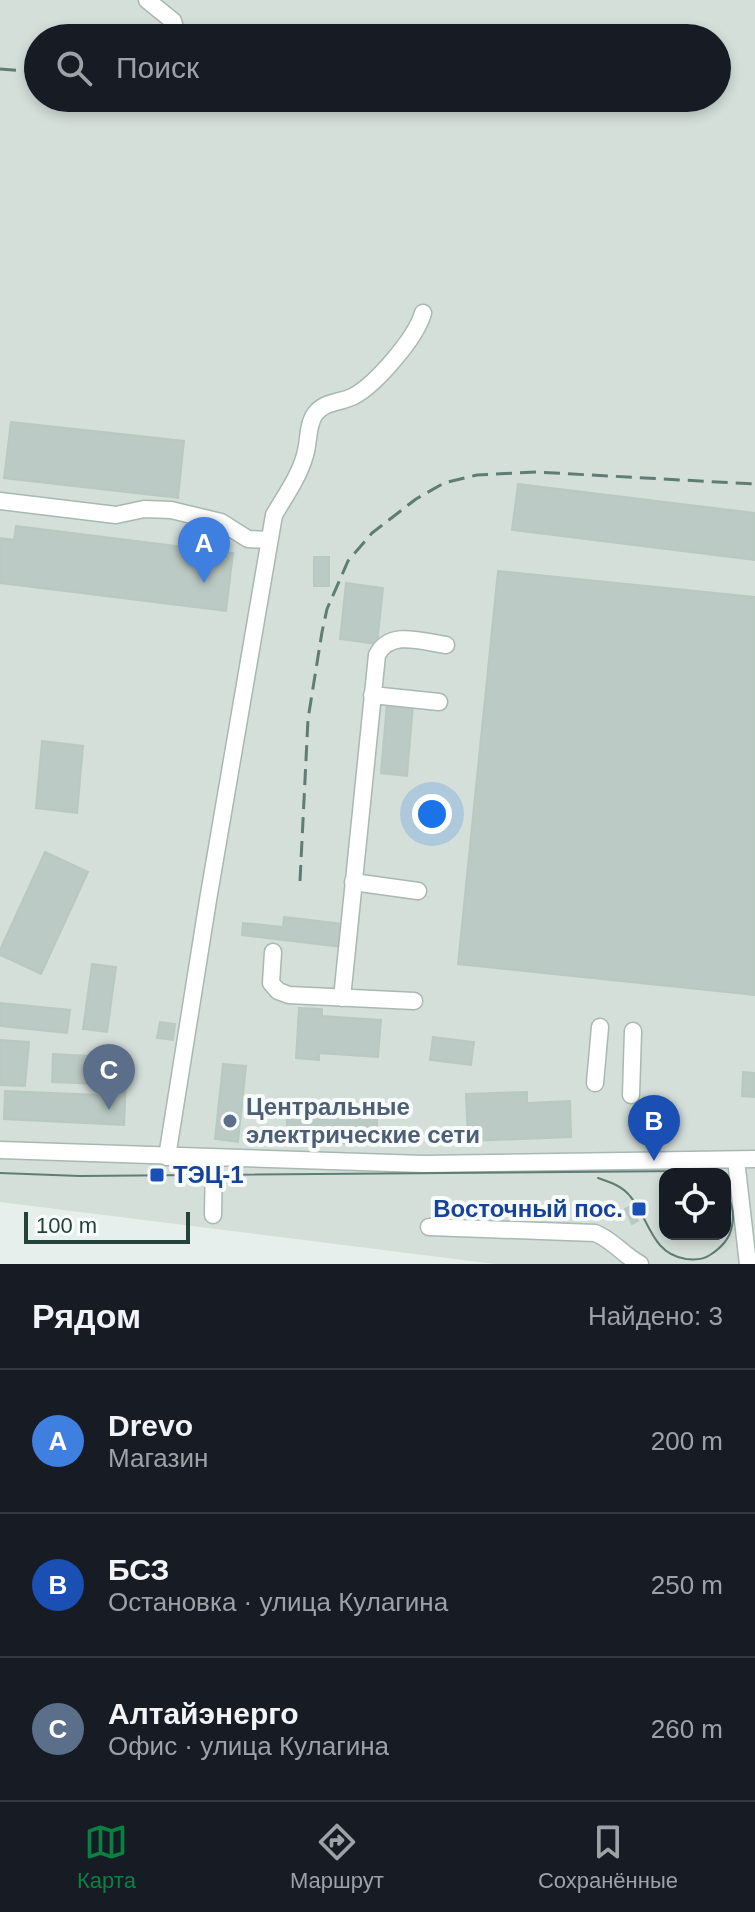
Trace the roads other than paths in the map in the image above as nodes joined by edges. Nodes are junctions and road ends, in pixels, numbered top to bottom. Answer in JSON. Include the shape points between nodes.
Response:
{"nodes":[{"id":1,"x":147,"y":0,"type":"edge"},
{"id":2,"x":174,"y":24,"type":"edge"},
{"id":3,"x":423,"y":313,"type":"dead end"},
{"id":4,"x":0,"y":501,"type":"edge"},
{"id":5,"x":269,"y":540,"type":"junction"},
{"id":6,"x":446,"y":645,"type":"dead end"},
{"id":7,"x":372,"y":695,"type":"junction"},
{"id":8,"x":439,"y":702,"type":"dead end"},
{"id":9,"x":353,"y":882,"type":"junction"},
{"id":10,"x":418,"y":891,"type":"dead end"},
{"id":11,"x":273,"y":952,"type":"dead end"},
{"id":12,"x":342,"y":998,"type":"junction"},
{"id":13,"x":414,"y":1001,"type":"dead end"},
{"id":14,"x":600,"y":1027,"type":"dead end"},
{"id":15,"x":633,"y":1031,"type":"dead end"},
{"id":16,"x":595,"y":1083,"type":"dead end"},
{"id":17,"x":631,"y":1095,"type":"dead end"},
{"id":18,"x":0,"y":1150,"type":"edge"},
{"id":19,"x":167,"y":1157,"type":"junction"},
{"id":20,"x":214,"y":1159,"type":"junction"},
{"id":21,"x":755,"y":1159,"type":"edge"},
{"id":22,"x":736,"y":1160,"type":"junction"},
{"id":23,"x":213,"y":1215,"type":"dead end"},
{"id":24,"x":429,"y":1227,"type":"dead end"},
{"id":25,"x":640,"y":1264,"type":"edge"},
{"id":26,"x":748,"y":1264,"type":"edge"}],
"edges":[{"from":1,"to":2,"type":"street"},
{"from":3,"to":5,"type":"street","via":[[411,341],[364,388],[315,414],[305,456],[274,515]]},
{"from":4,"to":5,"type":"street","via":[[116,515],[171,510],[221,522],[248,539]]},
{"from":5,"to":19,"type":"street"},
{"from":6,"to":7,"type":"street","via":[[398,639],[385,643],[377,655]]},
{"from":7,"to":8,"type":"street"},
{"from":7,"to":9,"type":"street"},
{"from":9,"to":10,"type":"street"},
{"from":9,"to":12,"type":"street"},
{"from":11,"to":12,"type":"street","via":[[271,983],[278,991]]},
{"from":12,"to":13,"type":"street"},
{"from":14,"to":16,"type":"street"},
{"from":15,"to":17,"type":"street"},
{"from":18,"to":19,"type":"street"},
{"from":19,"to":20,"type":"street"},
{"from":20,"to":22,"type":"street","via":[[423,1164]]},
{"from":20,"to":23,"type":"street"},
{"from":21,"to":22,"type":"street"},
{"from":22,"to":26,"type":"street"},
{"from":24,"to":25,"type":"street","via":[[595,1233]]}]}
